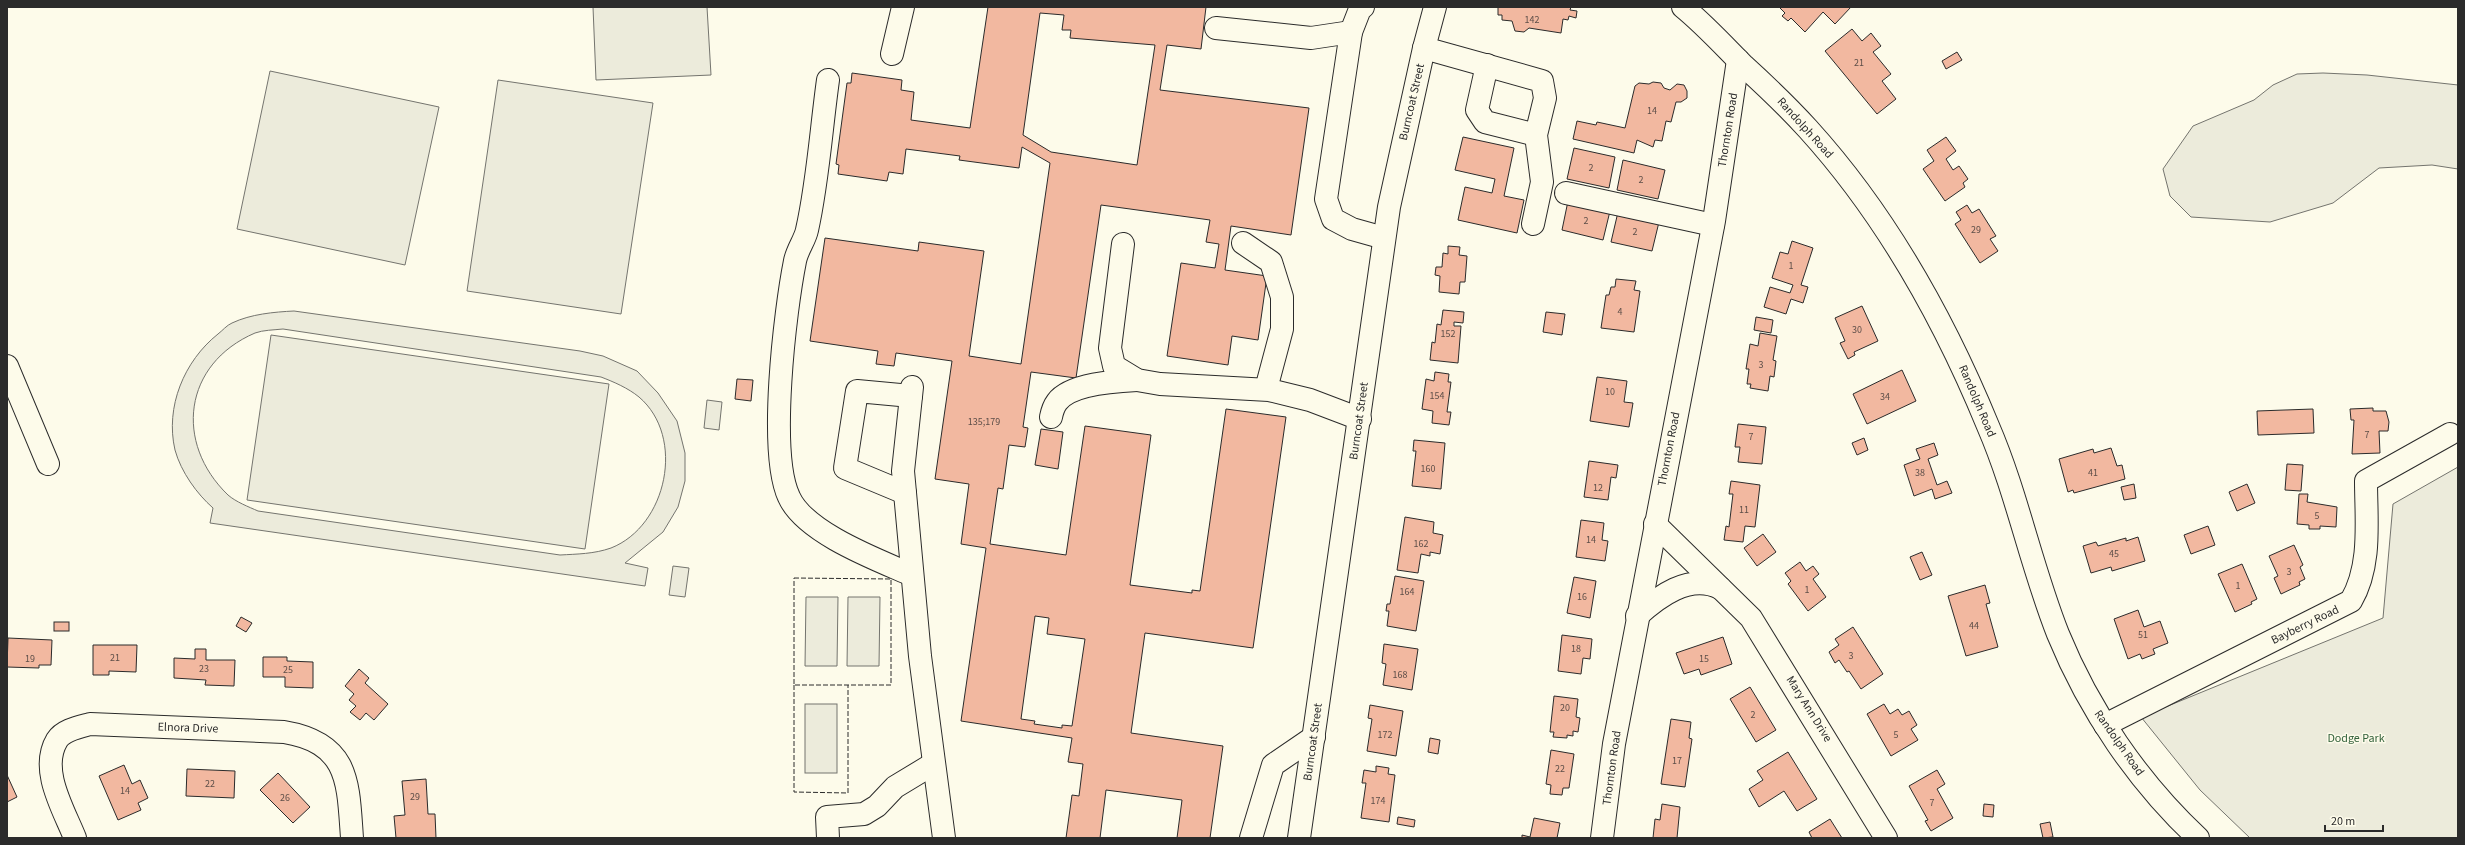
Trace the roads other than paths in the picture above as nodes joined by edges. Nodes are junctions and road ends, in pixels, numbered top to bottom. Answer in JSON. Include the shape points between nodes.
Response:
{"nodes":[{"id":1,"x":903,"y":7,"type":"edge"},
{"id":2,"x":1363,"y":7,"type":"edge"},
{"id":3,"x":1435,"y":7,"type":"edge"},
{"id":4,"x":1683,"y":7,"type":"edge"},
{"id":5,"x":1216,"y":28,"type":"dead end"},
{"id":6,"x":1351,"y":32,"type":"junction"},
{"id":7,"x":1424,"y":48,"type":"junction"},
{"id":8,"x":892,"y":54,"type":"dead end"},
{"id":9,"x":1738,"y":60,"type":"junction"},
{"id":10,"x":1487,"y":65,"type":"junction"},
{"id":11,"x":828,"y":80,"type":"dead end"},
{"id":12,"x":1536,"y":135,"type":"junction"},
{"id":13,"x":1566,"y":193,"type":"dead end"},
{"id":14,"x":1534,"y":224,"type":"dead end"},
{"id":15,"x":1713,"y":225,"type":"junction"},
{"id":16,"x":1384,"y":238,"type":"junction"},
{"id":17,"x":1243,"y":243,"type":"dead end"},
{"id":18,"x":1123,"y":244,"type":"dead end"},
{"id":19,"x":7,"y":366,"type":"edge"},
{"id":20,"x":1137,"y":380,"type":"junction"},
{"id":21,"x":1266,"y":389,"type":"junction"},
{"id":22,"x":1050,"y":417,"type":"dead end"},
{"id":23,"x":1360,"y":419,"type":"junction"},
{"id":24,"x":2450,"y":434,"type":"dead end"},
{"id":25,"x":48,"y":464,"type":"dead end"},
{"id":26,"x":905,"y":493,"type":"junction"},
{"id":27,"x":1655,"y":524,"type":"junction"},
{"id":28,"x":912,"y":575,"type":"junction"},
{"id":29,"x":1720,"y":588,"type":"junction"},
{"id":30,"x":1638,"y":616,"type":"junction"},
{"id":31,"x":2105,"y":725,"type":"junction"},
{"id":32,"x":1314,"y":737,"type":"junction"},
{"id":33,"x":933,"y":764,"type":"junction"},
{"id":34,"x":2191,"y":834,"type":"edge"},
{"id":35,"x":75,"y":838,"type":"edge"},
{"id":36,"x":352,"y":838,"type":"edge"},
{"id":37,"x":828,"y":838,"type":"edge"},
{"id":38,"x":944,"y":838,"type":"edge"},
{"id":39,"x":1251,"y":838,"type":"edge"},
{"id":40,"x":1299,"y":838,"type":"edge"},
{"id":41,"x":1602,"y":838,"type":"edge"},
{"id":42,"x":1886,"y":838,"type":"edge"}],
"edges":[{"from":1,"to":8,"type":"street"},
{"from":2,"to":6,"type":"street"},
{"from":3,"to":7,"type":"street","name":"Burncoat Street"},
{"from":4,"to":9,"type":"street","name":"Randolph Road","via":[[1706,26]]},
{"from":5,"to":6,"type":"street","via":[[1311,38]]},
{"from":6,"to":16,"type":"street","via":[[1326,199],[1333,219],[1352,229]]},
{"from":7,"to":10,"type":"street"},
{"from":7,"to":16,"type":"street","name":"Burncoat Street"},
{"from":9,"to":15,"type":"street","name":"Thornton Road"},
{"from":9,"to":31,"type":"street","name":"Randolph Road","via":[[1809,130],[1841,169],[1888,234],[1936,315],[1954,348],[1989,428],[2059,636]]},
{"from":10,"to":12,"type":"street","via":[[1542,81],[1545,98]]},
{"from":10,"to":12,"type":"street","via":[[1477,110],[1485,122]]},
{"from":11,"to":28,"type":"street","via":[[807,231],[795,259],[781,366],[780,456],[784,483],[789,498],[819,529],[850,547]]},
{"from":12,"to":14,"type":"street","via":[[1542,182]]},
{"from":13,"to":15,"type":"street"},
{"from":15,"to":27,"type":"street","name":"Thornton Road"},
{"from":16,"to":23,"type":"street","name":"Burncoat Street"},
{"from":17,"to":21,"type":"street","via":[[1271,262],[1282,297],[1282,329]]},
{"from":18,"to":20,"type":"street","via":[[1110,348],[1114,366]]},
{"from":19,"to":25,"type":"street"},
{"from":20,"to":21,"type":"street","via":[[1160,384]]},
{"from":20,"to":22,"type":"street","via":[[1099,382],[1068,395],[1057,402]]},
{"from":21,"to":23,"type":"street","via":[[1310,400]]},
{"from":23,"to":32,"type":"street","name":"Burncoat Street"},
{"from":24,"to":31,"type":"street","name":"Bayberry Road","via":[[2366,481],[2366,557],[2358,589],[2351,601]]},
{"from":26,"to":26,"type":"street","via":[[903,471],[912,391],[857,391],[845,468]]},
{"from":26,"to":28,"type":"street"},
{"from":27,"to":29,"type":"street","name":"Mary Ann Drive"},
{"from":27,"to":30,"type":"street","name":"Thornton Road"},
{"from":28,"to":33,"type":"street"},
{"from":29,"to":30,"type":"street","via":[[1712,584],[1674,589],[1658,597]]},
{"from":29,"to":42,"type":"street","name":"Mary Ann Drive","via":[[1751,618],[1769,644]]},
{"from":30,"to":41,"type":"street","name":"Thornton Road","via":[[1614,744]]},
{"from":31,"to":34,"type":"street","name":"Randolph Road","via":[[2122,751]]},
{"from":32,"to":39,"type":"street","via":[[1273,765]]},
{"from":32,"to":40,"type":"street","name":"Burncoat Street"},
{"from":33,"to":37,"type":"street","via":[[895,787],[877,806],[864,814],[827,817]]},
{"from":33,"to":38,"type":"street"},
{"from":35,"to":36,"type":"street","name":"Elnora Drive","via":[[58,797],[52,776],[51,757],[57,740],[72,729],[90,724],[305,735],[324,746],[339,761],[347,780]]}]}
